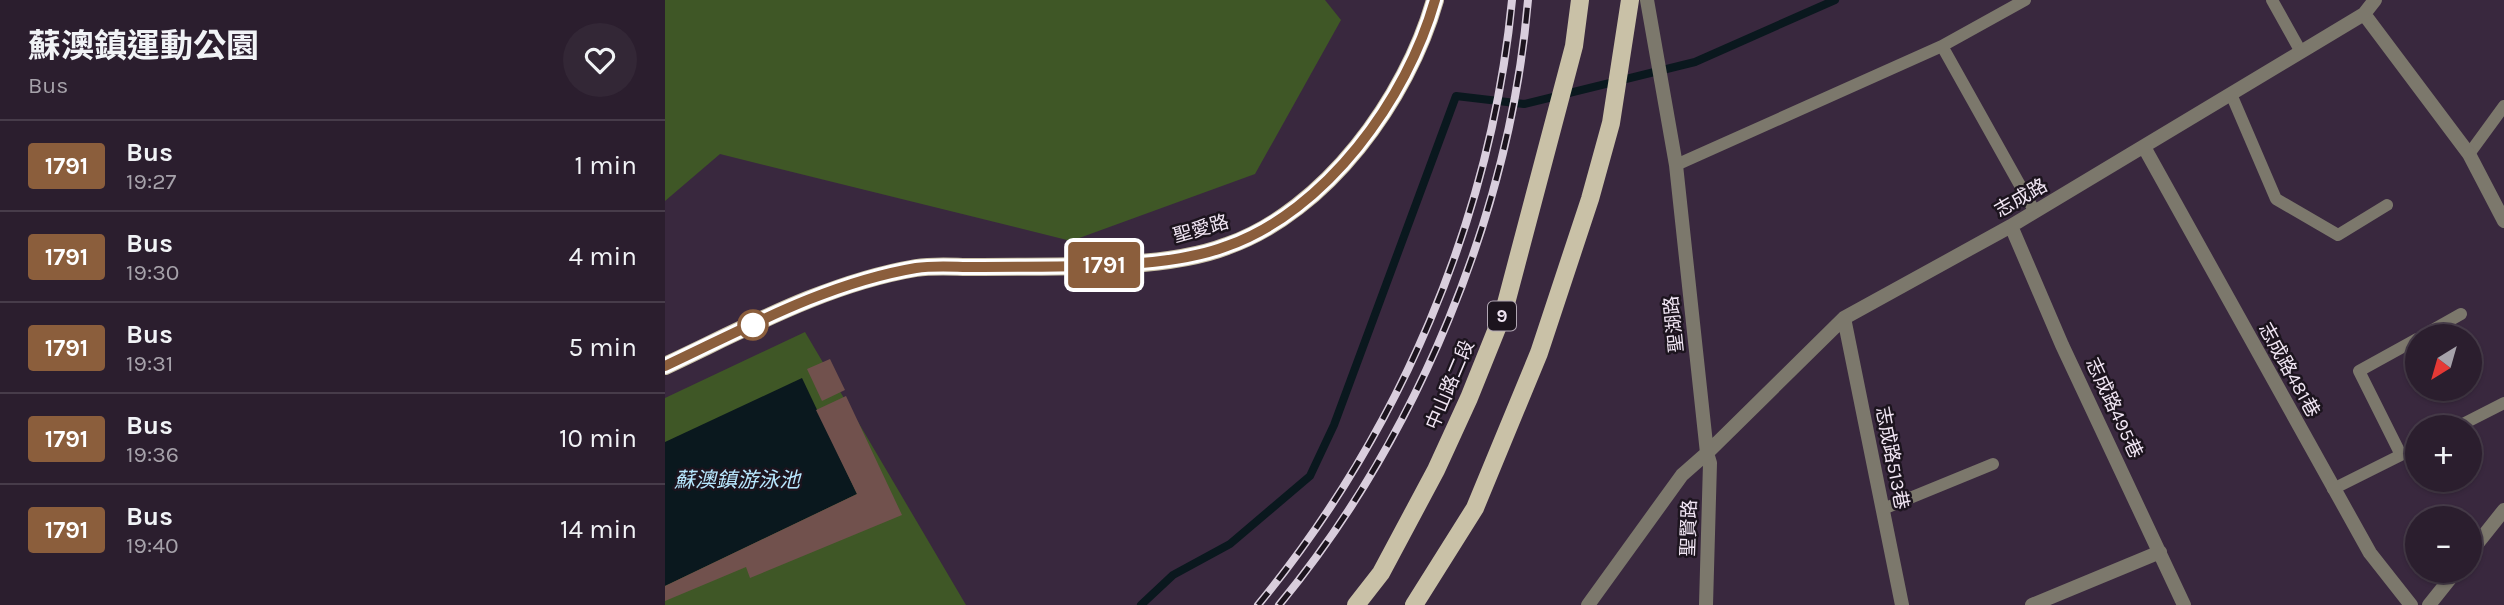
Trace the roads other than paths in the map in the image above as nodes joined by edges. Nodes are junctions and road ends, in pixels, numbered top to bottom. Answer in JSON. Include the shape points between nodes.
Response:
{"nodes":[{"id":1,"x":1435,"y":0,"type":"edge"},
{"id":2,"x":1580,"y":0,"type":"edge"},
{"id":3,"x":1630,"y":0,"type":"edge"},
{"id":4,"x":1647,"y":0,"type":"edge"},
{"id":5,"x":2025,"y":0,"type":"edge"},
{"id":6,"x":2272,"y":0,"type":"edge"},
{"id":7,"x":2375,"y":0,"type":"edge"},
{"id":8,"x":2364,"y":14,"type":"junction"},
{"id":9,"x":1942,"y":46,"type":"junction"},
{"id":10,"x":2301,"y":52,"type":"junction"},
{"id":11,"x":2231,"y":94,"type":"junction"},
{"id":12,"x":2504,"y":106,"type":"edge"},
{"id":13,"x":2144,"y":147,"type":"junction"},
{"id":14,"x":2469,"y":155,"type":"junction"},
{"id":15,"x":1676,"y":165,"type":"junction"},
{"id":16,"x":2387,"y":205,"type":"dead end"},
{"id":17,"x":2035,"y":212,"type":"junction"},
{"id":18,"x":2504,"y":221,"type":"edge"},
{"id":19,"x":2011,"y":226,"type":"junction"},
{"id":20,"x":2461,"y":314,"type":"dead end"},
{"id":21,"x":1844,"y":318,"type":"junction"},
{"id":22,"x":2443,"y":324,"type":"edge"},
{"id":23,"x":2405,"y":346,"type":"edge"},
{"id":24,"x":665,"y":366,"type":"edge"},
{"id":25,"x":2504,"y":403,"type":"edge"},
{"id":26,"x":2480,"y":415,"type":"edge"},
{"id":27,"x":1707,"y":453,"type":"junction"},
{"id":28,"x":2405,"y":453,"type":"edge"},
{"id":29,"x":2401,"y":455,"type":"junction"},
{"id":30,"x":1993,"y":464,"type":"dead end"},
{"id":31,"x":2333,"y":489,"type":"junction"},
{"id":32,"x":1883,"y":509,"type":"junction"},
{"id":33,"x":2504,"y":510,"type":"edge"},
{"id":34,"x":2482,"y":538,"type":"edge"},
{"id":35,"x":2160,"y":552,"type":"junction"},
{"id":36,"x":2446,"y":583,"type":"edge"},
{"id":37,"x":1356,"y":605,"type":"edge"},
{"id":38,"x":1414,"y":605,"type":"edge"},
{"id":39,"x":1588,"y":605,"type":"edge"},
{"id":40,"x":1706,"y":605,"type":"edge"},
{"id":41,"x":1902,"y":605,"type":"edge"},
{"id":42,"x":2032,"y":605,"type":"edge"},
{"id":43,"x":2184,"y":605,"type":"edge"},
{"id":44,"x":2411,"y":605,"type":"edge"},
{"id":45,"x":2429,"y":605,"type":"edge"}],
"edges":[{"from":1,"to":24,"type":"main road","name":"聖愛路","via":[[1410,66],[1385,109],[1316,191],[1256,233],[1227,246],[1162,260],[919,268],[866,278]]},
{"from":2,"to":37,"type":"main road","name":"中山路二段","number":"9","via":[[1571,59],[1504,311],[1436,470],[1381,573]]},
{"from":3,"to":38,"type":"main road","number":"9","via":[[1611,123],[1539,353],[1475,508]]},
{"from":4,"to":15,"type":"street","name":"聖湖路"},
{"from":5,"to":9,"type":"lane"},
{"from":6,"to":10,"type":"lane"},
{"from":7,"to":8,"type":"street","name":"志成路"},
{"from":8,"to":10,"type":"street","name":"志成路"},
{"from":8,"to":14,"type":"street"},
{"from":9,"to":15,"type":"lane"},
{"from":9,"to":17,"type":"lane"},
{"from":10,"to":11,"type":"street","name":"志成路"},
{"from":11,"to":13,"type":"street","name":"志成路"},
{"from":11,"to":16,"type":"lane","via":[[2276,199],[2338,235]]},
{"from":12,"to":14,"type":"lane"},
{"from":13,"to":17,"type":"street","name":"志成路"},
{"from":13,"to":31,"type":"street","name":"志成路481巷"},
{"from":14,"to":18,"type":"street"},
{"from":15,"to":27,"type":"street","name":"聖湖路"},
{"from":17,"to":19,"type":"street","name":"志成路"},
{"from":19,"to":21,"type":"street","name":"志成路"},
{"from":19,"to":35,"type":"street","name":"志成路495巷"},
{"from":20,"to":22,"type":"lane"},
{"from":21,"to":27,"type":"street","name":"志成路"},
{"from":21,"to":32,"type":"street","name":"志成路513巷"},
{"from":23,"to":29,"type":"lane","via":[[2359,371]]},
{"from":25,"to":26,"type":"lane"},
{"from":27,"to":39,"type":"street","via":[[1682,475]]},
{"from":27,"to":40,"type":"street","name":"聖賢路"},
{"from":28,"to":29,"type":"lane"},
{"from":29,"to":31,"type":"lane"},
{"from":30,"to":32,"type":"lane"},
{"from":31,"to":44,"type":"street","name":"志成路481巷","via":[[2370,553]]},
{"from":32,"to":41,"type":"street","name":"志成路513巷"},
{"from":33,"to":34,"type":"street"},
{"from":35,"to":42,"type":"street"},
{"from":35,"to":43,"type":"street","name":"志成路495巷"},
{"from":36,"to":45,"type":"street"}]}
